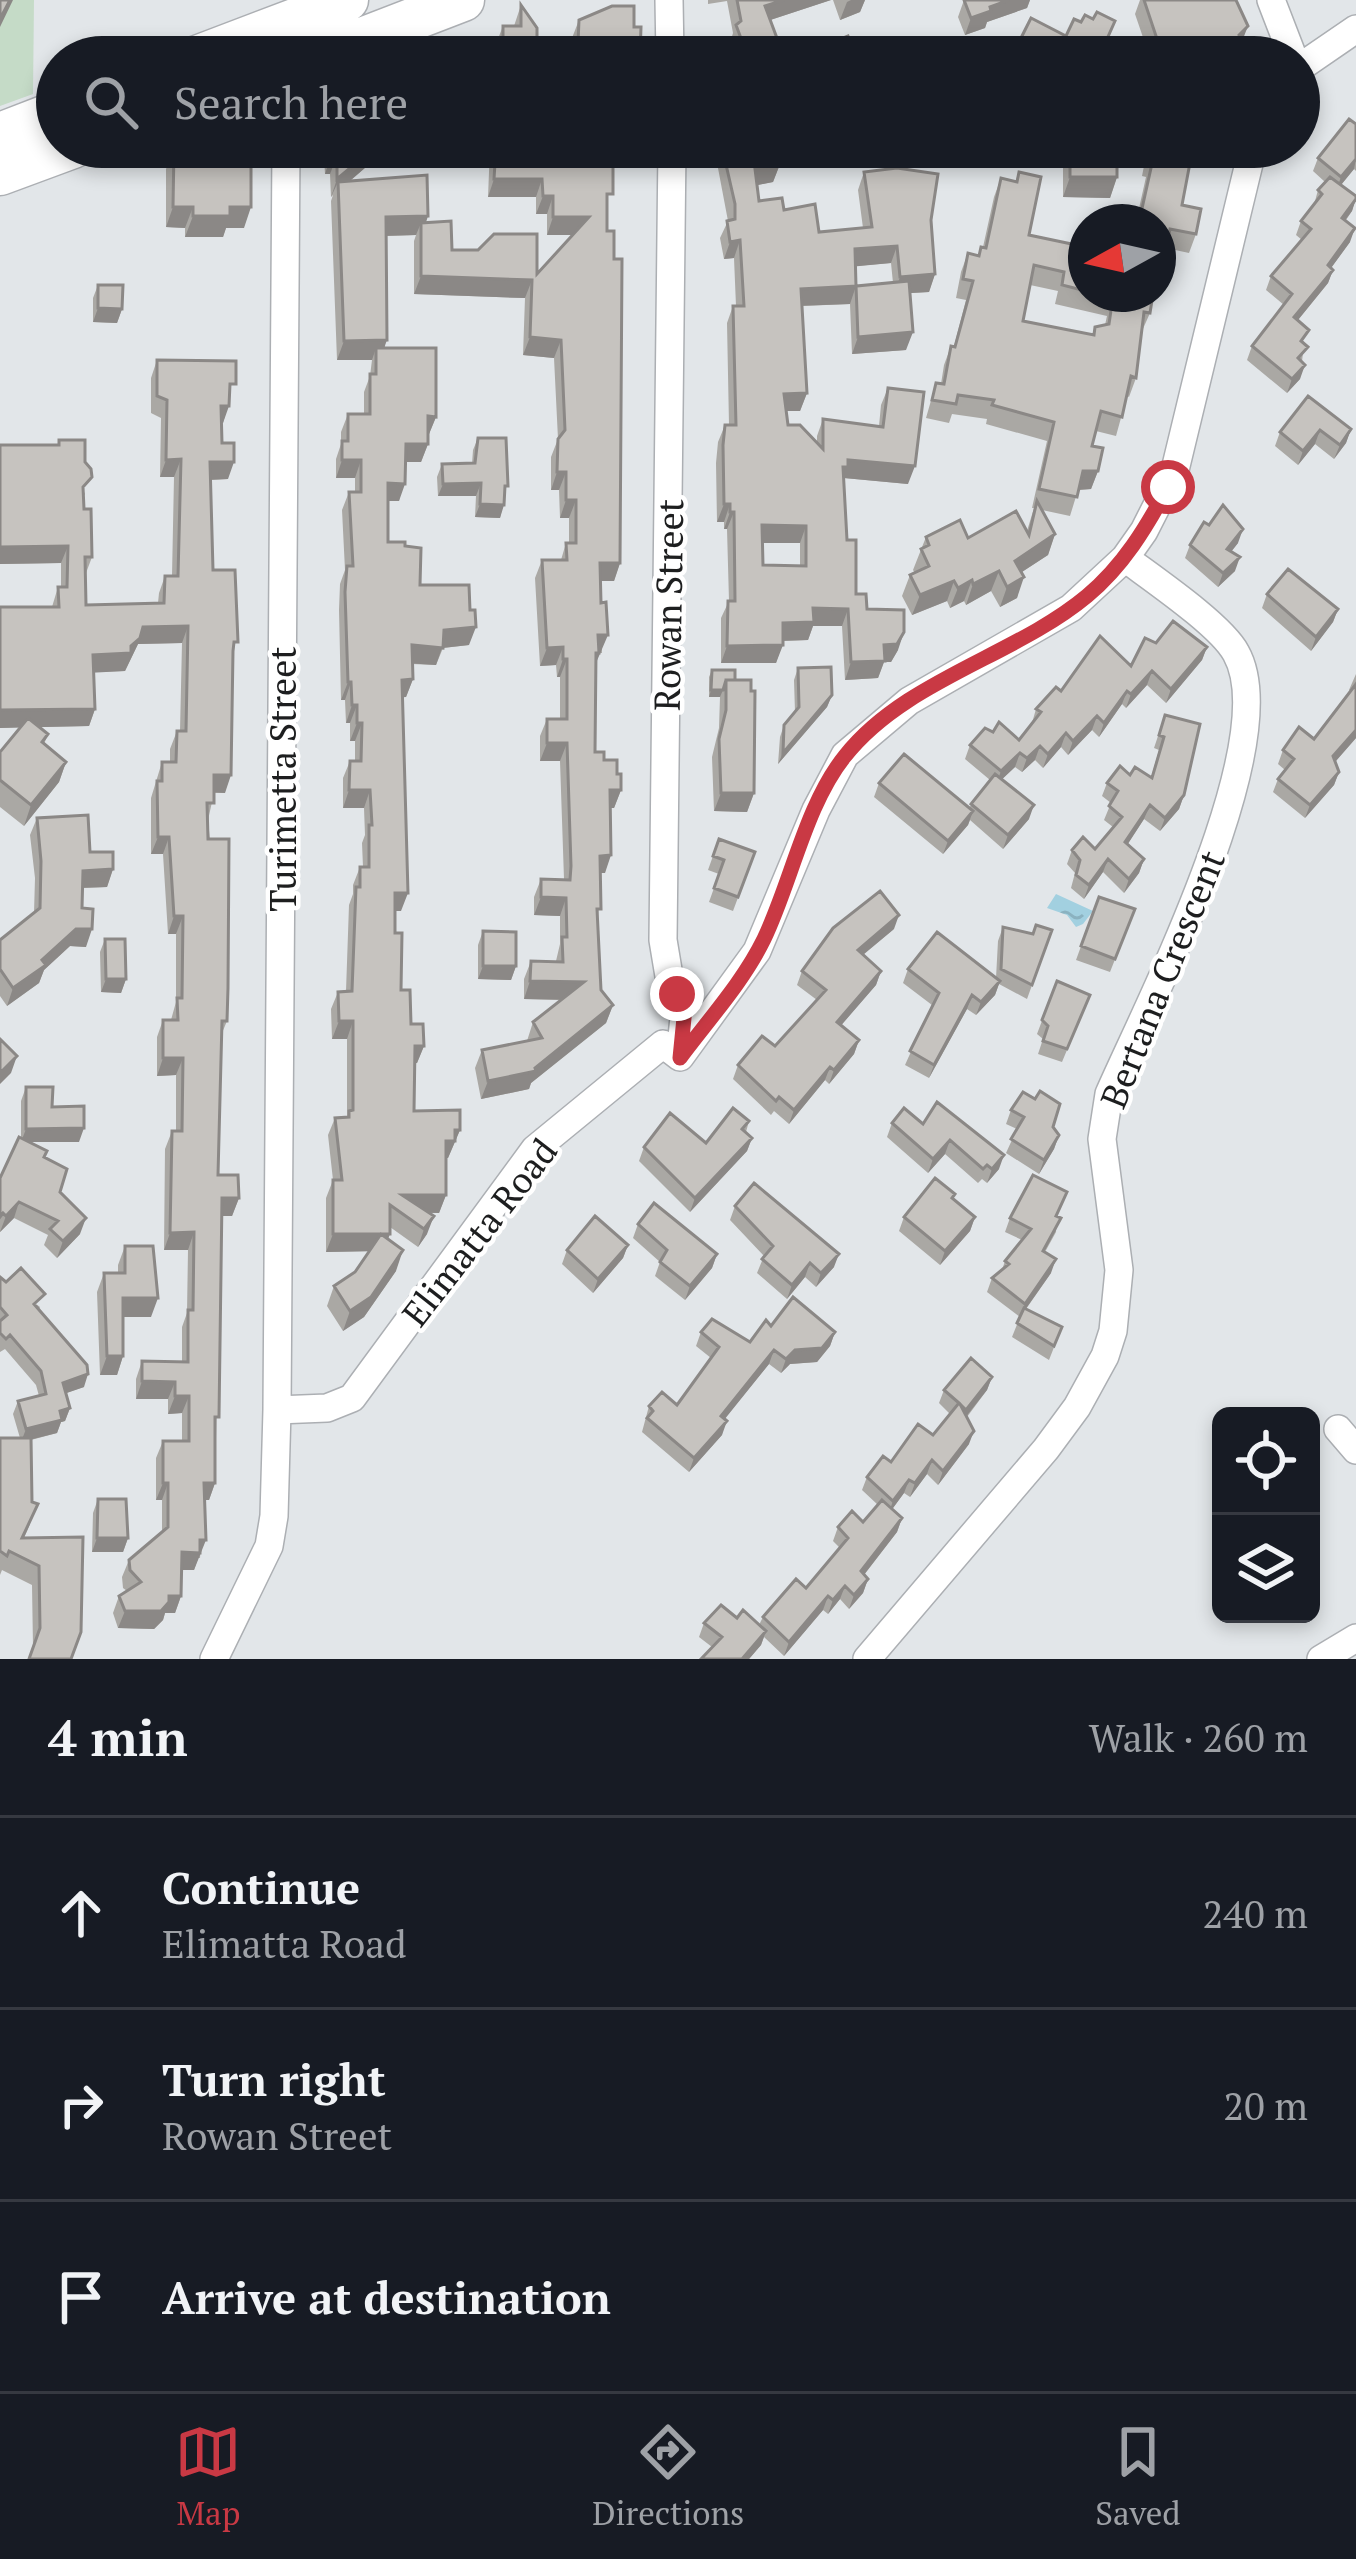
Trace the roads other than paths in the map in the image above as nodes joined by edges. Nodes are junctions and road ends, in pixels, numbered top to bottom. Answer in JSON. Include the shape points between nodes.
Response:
{"nodes":[{"id":1,"x":347,"y":0,"type":"edge"},
{"id":2,"x":463,"y":0,"type":"edge"},
{"id":3,"x":669,"y":0,"type":"edge"},
{"id":4,"x":1271,"y":0,"type":"edge"},
{"id":5,"x":1356,"y":29,"type":"edge"},
{"id":6,"x":280,"y":36,"type":"edge"},
{"id":7,"x":370,"y":36,"type":"edge"},
{"id":8,"x":670,"y":36,"type":"edge"},
{"id":9,"x":1285,"y":36,"type":"edge"},
{"id":10,"x":1320,"y":54,"type":"edge"},
{"id":11,"x":36,"y":120,"type":"edge"},
{"id":12,"x":0,"y":134,"type":"edge"},
{"id":13,"x":36,"y":161,"type":"edge"},
{"id":14,"x":286,"y":168,"type":"edge"},
{"id":15,"x":672,"y":168,"type":"edge"},
{"id":16,"x":1248,"y":168,"type":"edge"},
{"id":17,"x":0,"y":174,"type":"edge"},
{"id":18,"x":1125,"y":558,"type":"junction"},
{"id":19,"x":680,"y":1058,"type":"junction"},
{"id":20,"x":277,"y":1410,"type":"junction"},
{"id":21,"x":1356,"y":1638,"type":"edge"},
{"id":22,"x":214,"y":1659,"type":"edge"},
{"id":23,"x":867,"y":1659,"type":"edge"},
{"id":24,"x":1321,"y":1659,"type":"edge"}],
"edges":[{"from":1,"to":6,"type":"highway"},
{"from":2,"to":7,"type":"highway"},
{"from":3,"to":8,"type":"street"},
{"from":4,"to":9,"type":"street"},
{"from":5,"to":10,"type":"street"},
{"from":11,"to":12,"type":"highway"},
{"from":13,"to":17,"type":"highway"},
{"from":14,"to":20,"type":"street","name":"Turimetta Street"},
{"from":15,"to":19,"type":"street","name":"Rowan Street","via":[[663,940],[685,1008]]},
{"from":16,"to":18,"type":"street","via":[[1175,470]]},
{"from":18,"to":19,"type":"street","via":[[1071,608],[909,701],[845,755],[758,951]]},
{"from":18,"to":23,"type":"street","name":"Bertana Crescent","via":[[1234,647],[1244,712],[1228,814],[1106,1107],[1103,1157],[1119,1270],[1113,1331],[1089,1386],[1046,1449]]},
{"from":19,"to":20,"type":"street","name":"Elimatta Road","via":[[663,1044],[536,1149],[352,1398]]},
{"from":20,"to":22,"type":"street","via":[[269,1546]]},
{"from":21,"to":24,"type":"street"}]}
